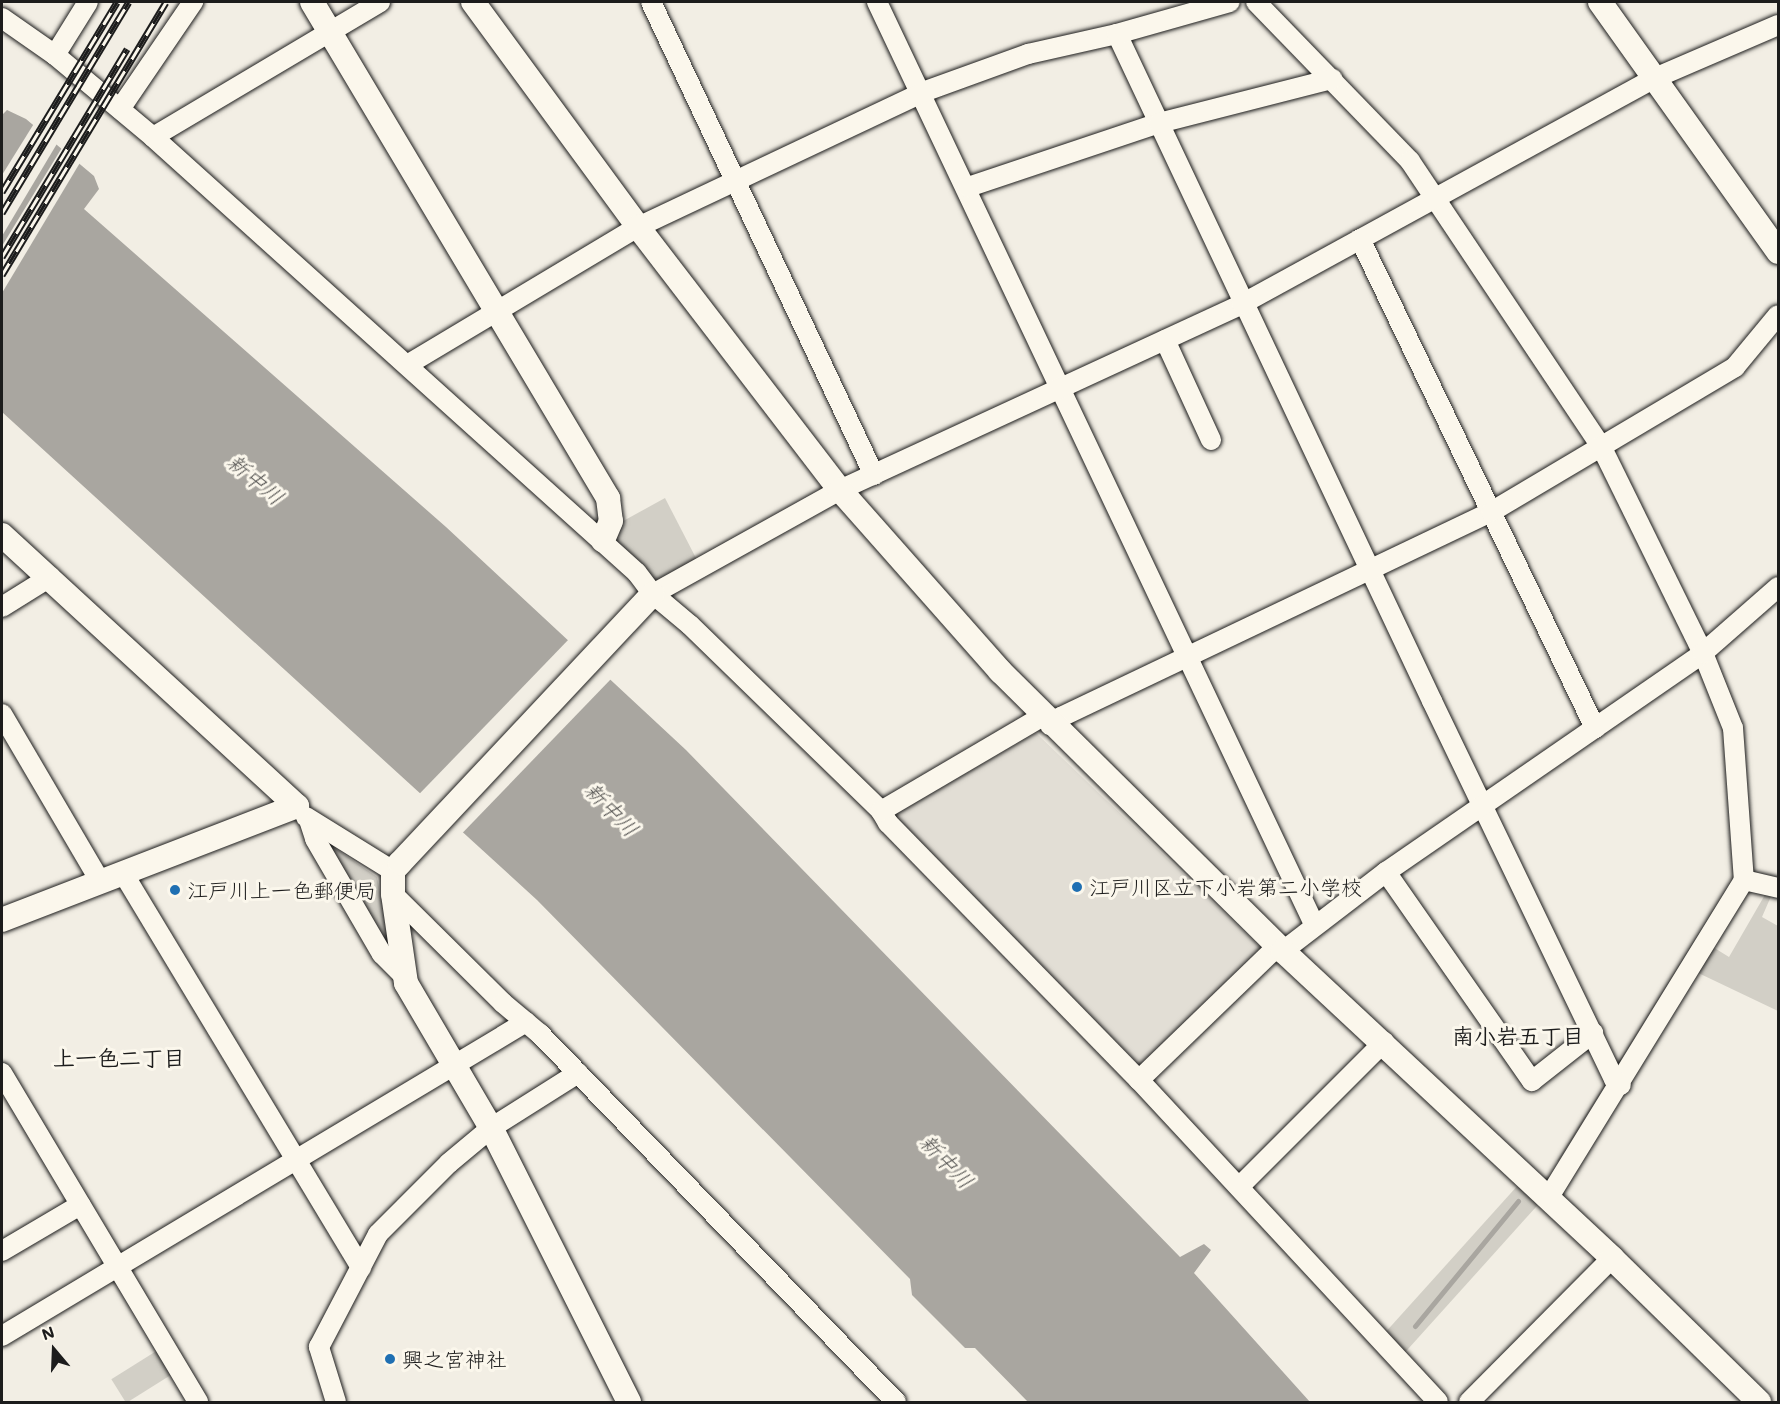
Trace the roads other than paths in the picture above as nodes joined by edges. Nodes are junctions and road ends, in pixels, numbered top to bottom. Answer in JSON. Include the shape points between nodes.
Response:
{"nodes":[{"id":1,"x":88,"y":2,"type":"edge"},
{"id":2,"x":193,"y":2,"type":"edge"},
{"id":3,"x":312,"y":2,"type":"edge"},
{"id":4,"x":380,"y":2,"type":"edge"},
{"id":5,"x":473,"y":2,"type":"edge"},
{"id":6,"x":651,"y":2,"type":"edge"},
{"id":7,"x":877,"y":2,"type":"edge"},
{"id":8,"x":1230,"y":2,"type":"edge"},
{"id":9,"x":1256,"y":2,"type":"edge"},
{"id":10,"x":1600,"y":2,"type":"edge"},
{"id":11,"x":2,"y":18,"type":"edge"},
{"id":12,"x":1779,"y":25,"type":"edge"},
{"id":13,"x":330,"y":32,"type":"junction"},
{"id":14,"x":1117,"y":34,"type":"junction"},
{"id":15,"x":55,"y":55,"type":"junction"},
{"id":16,"x":1655,"y":78,"type":"junction"},
{"id":17,"x":1332,"y":79,"type":"junction"},
{"id":18,"x":923,"y":92,"type":"junction"},
{"id":19,"x":120,"y":109,"type":"junction"},
{"id":20,"x":1158,"y":123,"type":"junction"},
{"id":21,"x":153,"y":137,"type":"junction"},
{"id":22,"x":737,"y":182,"type":"junction"},
{"id":23,"x":968,"y":187,"type":"junction"},
{"id":24,"x":1434,"y":197,"type":"junction"},
{"id":25,"x":638,"y":227,"type":"junction"},
{"id":26,"x":1360,"y":239,"type":"junction"},
{"id":27,"x":1779,"y":252,"type":"edge"},
{"id":28,"x":1242,"y":304,"type":"junction"},
{"id":29,"x":495,"y":311,"type":"junction"},
{"id":30,"x":1779,"y":315,"type":"edge"},
{"id":31,"x":1165,"y":340,"type":"junction"},
{"id":32,"x":407,"y":365,"type":"junction"},
{"id":33,"x":1061,"y":386,"type":"junction"},
{"id":34,"x":1211,"y":440,"type":"dead end"},
{"id":35,"x":1601,"y":446,"type":"junction"},
{"id":36,"x":874,"y":475,"type":"junction"},
{"id":37,"x":840,"y":490,"type":"junction"},
{"id":38,"x":1491,"y":512,"type":"junction"},
{"id":39,"x":2,"y":535,"type":"edge"},
{"id":40,"x":603,"y":540,"type":"junction"},
{"id":41,"x":1370,"y":569,"type":"junction"},
{"id":42,"x":50,"y":577,"type":"junction"},
{"id":43,"x":1779,"y":587,"type":"edge"},
{"id":44,"x":653,"y":594,"type":"junction"},
{"id":45,"x":2,"y":607,"type":"edge"},
{"id":46,"x":1703,"y":653,"type":"junction"},
{"id":47,"x":1189,"y":656,"type":"junction"},
{"id":48,"x":2,"y":714,"type":"edge"},
{"id":49,"x":1046,"y":721,"type":"junction"},
{"id":50,"x":1595,"y":728,"type":"junction"},
{"id":51,"x":1484,"y":804,"type":"junction"},
{"id":52,"x":881,"y":811,"type":"junction"},
{"id":53,"x":303,"y":813,"type":"junction"},
{"id":54,"x":1386,"y":872,"type":"junction"},
{"id":55,"x":123,"y":873,"type":"junction"},
{"id":56,"x":397,"y":873,"type":"junction"},
{"id":57,"x":1744,"y":880,"type":"junction"},
{"id":58,"x":100,"y":881,"type":"junction"},
{"id":59,"x":1779,"y":888,"type":"edge"},
{"id":60,"x":2,"y":920,"type":"edge"},
{"id":61,"x":1314,"y":924,"type":"junction"},
{"id":62,"x":1281,"y":948,"type":"junction"},
{"id":63,"x":404,"y":975,"type":"junction"},
{"id":64,"x":526,"y":1022,"type":"junction"},
{"id":65,"x":1593,"y":1033,"type":"junction"},
{"id":66,"x":1384,"y":1042,"type":"junction"},
{"id":67,"x":455,"y":1066,"type":"junction"},
{"id":68,"x":2,"y":1073,"type":"edge"},
{"id":69,"x":578,"y":1073,"type":"junction"},
{"id":70,"x":1139,"y":1080,"type":"junction"},
{"id":71,"x":1621,"y":1085,"type":"junction"},
{"id":72,"x":491,"y":1128,"type":"junction"},
{"id":73,"x":295,"y":1159,"type":"junction"},
{"id":74,"x":1240,"y":1185,"type":"junction"},
{"id":75,"x":1548,"y":1198,"type":"junction"},
{"id":76,"x":80,"y":1205,"type":"junction"},
{"id":77,"x":2,"y":1251,"type":"edge"},
{"id":78,"x":1612,"y":1257,"type":"junction"},
{"id":79,"x":116,"y":1267,"type":"junction"},
{"id":80,"x":361,"y":1268,"type":"junction"},
{"id":81,"x":2,"y":1336,"type":"edge"},
{"id":82,"x":198,"y":1402,"type":"edge"},
{"id":83,"x":336,"y":1402,"type":"edge"},
{"id":84,"x":629,"y":1402,"type":"edge"},
{"id":85,"x":894,"y":1402,"type":"edge"},
{"id":86,"x":1438,"y":1402,"type":"edge"},
{"id":87,"x":1469,"y":1402,"type":"edge"},
{"id":88,"x":1760,"y":1402,"type":"edge"}],
"edges":[{"from":1,"to":15,"type":"street"},
{"from":2,"to":19,"type":"street"},
{"from":3,"to":13,"type":"street"},
{"from":4,"to":13,"type":"street"},
{"from":5,"to":25,"type":"street"},
{"from":6,"to":22,"type":"street"},
{"from":7,"to":18,"type":"street"},
{"from":8,"to":14,"type":"street"},
{"from":9,"to":17,"type":"street"},
{"from":10,"to":16,"type":"street"},
{"from":11,"to":15,"type":"street"},
{"from":12,"to":16,"type":"street"},
{"from":13,"to":21,"type":"street"},
{"from":13,"to":29,"type":"street"},
{"from":14,"to":18,"type":"street","via":[[1028,54]]},
{"from":14,"to":20,"type":"street"},
{"from":15,"to":19,"type":"street"},
{"from":16,"to":24,"type":"street"},
{"from":16,"to":27,"type":"street"},
{"from":17,"to":20,"type":"street"},
{"from":17,"to":24,"type":"street","via":[[1398,147]]},
{"from":18,"to":22,"type":"street"},
{"from":18,"to":23,"type":"street"},
{"from":19,"to":21,"type":"street"},
{"from":20,"to":23,"type":"street"},
{"from":20,"to":28,"type":"street"},
{"from":21,"to":32,"type":"street"},
{"from":22,"to":25,"type":"street"},
{"from":22,"to":36,"type":"street"},
{"from":23,"to":33,"type":"street"},
{"from":24,"to":26,"type":"street"},
{"from":24,"to":35,"type":"street"},
{"from":25,"to":29,"type":"street"},
{"from":25,"to":37,"type":"street"},
{"from":26,"to":28,"type":"street"},
{"from":26,"to":38,"type":"street"},
{"from":28,"to":31,"type":"street"},
{"from":28,"to":41,"type":"street"},
{"from":29,"to":32,"type":"street"},
{"from":29,"to":40,"type":"street","via":[[609,498],[611,522]]},
{"from":30,"to":35,"type":"street","via":[[1735,367]]},
{"from":31,"to":33,"type":"street"},
{"from":31,"to":34,"type":"street"},
{"from":32,"to":40,"type":"street"},
{"from":33,"to":36,"type":"street"},
{"from":33,"to":47,"type":"street"},
{"from":35,"to":38,"type":"street"},
{"from":35,"to":46,"type":"street"},
{"from":36,"to":37,"type":"street"},
{"from":37,"to":44,"type":"street"},
{"from":37,"to":49,"type":"street"},
{"from":38,"to":41,"type":"street"},
{"from":38,"to":50,"type":"street"},
{"from":39,"to":42,"type":"street"},
{"from":40,"to":44,"type":"street"},
{"from":41,"to":47,"type":"street"},
{"from":41,"to":51,"type":"street"},
{"from":42,"to":45,"type":"street"},
{"from":42,"to":53,"type":"street"},
{"from":43,"to":46,"type":"street"},
{"from":44,"to":52,"type":"street","via":[[690,625]]},
{"from":44,"to":56,"type":"street"},
{"from":46,"to":50,"type":"street"},
{"from":46,"to":57,"type":"street","via":[[1732,728]]},
{"from":47,"to":49,"type":"street"},
{"from":47,"to":61,"type":"street"},
{"from":48,"to":58,"type":"street"},
{"from":49,"to":52,"type":"street"},
{"from":49,"to":62,"type":"street"},
{"from":50,"to":51,"type":"street"},
{"from":51,"to":54,"type":"street"},
{"from":51,"to":65,"type":"street"},
{"from":52,"to":70,"type":"street","via":[[888,823]]},
{"from":53,"to":55,"type":"street"},
{"from":53,"to":56,"type":"street"},
{"from":53,"to":63,"type":"street","via":[[382,954]]},
{"from":54,"to":61,"type":"street"},
{"from":54,"to":65,"type":"street","via":[[1532,1081]]},
{"from":55,"to":58,"type":"street"},
{"from":55,"to":73,"type":"street"},
{"from":56,"to":63,"type":"street"},
{"from":56,"to":64,"type":"street"},
{"from":57,"to":59,"type":"street"},
{"from":57,"to":71,"type":"street"},
{"from":58,"to":60,"type":"street"},
{"from":61,"to":62,"type":"street"},
{"from":62,"to":66,"type":"street"},
{"from":62,"to":70,"type":"street"},
{"from":63,"to":67,"type":"street"},
{"from":64,"to":67,"type":"street"},
{"from":64,"to":69,"type":"street"},
{"from":65,"to":71,"type":"street","via":[[1614,1079]]},
{"from":66,"to":74,"type":"street"},
{"from":66,"to":75,"type":"street"},
{"from":67,"to":72,"type":"street"},
{"from":67,"to":73,"type":"street"},
{"from":68,"to":76,"type":"street"},
{"from":69,"to":72,"type":"street"},
{"from":69,"to":85,"type":"street"},
{"from":70,"to":74,"type":"street"},
{"from":71,"to":75,"type":"street"},
{"from":72,"to":80,"type":"street","via":[[378,1234]]},
{"from":72,"to":84,"type":"street"},
{"from":73,"to":79,"type":"street"},
{"from":73,"to":80,"type":"street"},
{"from":74,"to":86,"type":"street"},
{"from":75,"to":78,"type":"street"},
{"from":76,"to":77,"type":"street"},
{"from":76,"to":79,"type":"street"},
{"from":78,"to":87,"type":"street"},
{"from":78,"to":88,"type":"street"},
{"from":79,"to":81,"type":"street"},
{"from":79,"to":82,"type":"street"},
{"from":80,"to":83,"type":"street","via":[[319,1347]]}]}
